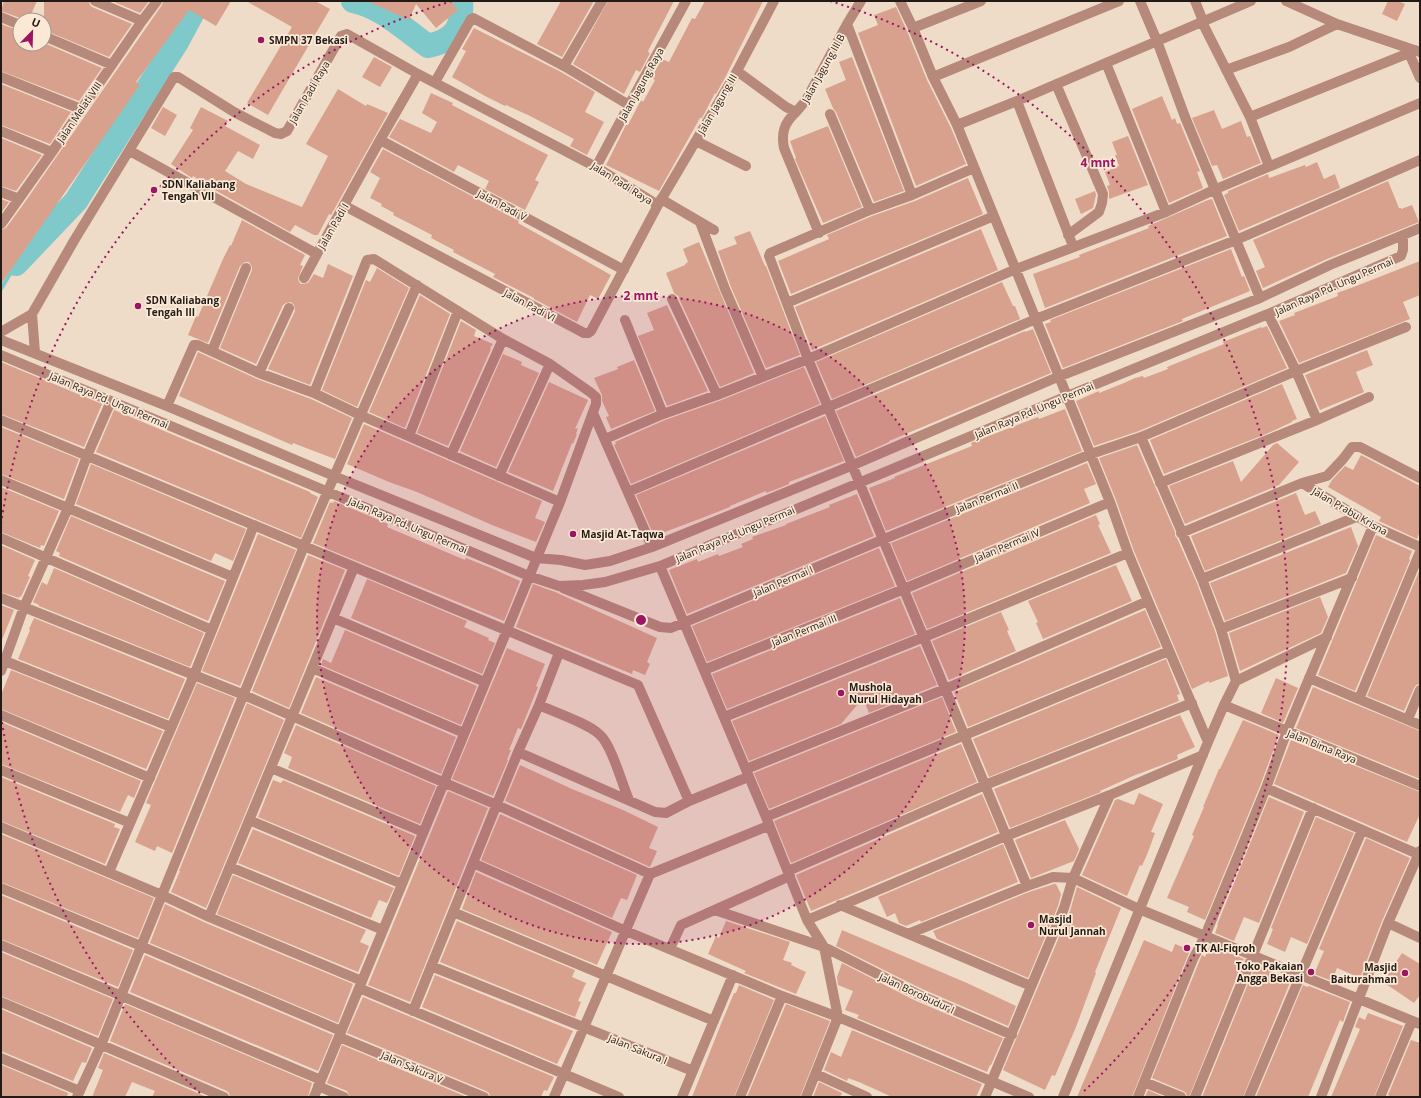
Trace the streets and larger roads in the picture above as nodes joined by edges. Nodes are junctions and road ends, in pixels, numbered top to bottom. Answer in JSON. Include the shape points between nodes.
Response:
{"nodes":[{"id":1,"x":95,"y":1,"type":"edge"},
{"id":2,"x":157,"y":1,"type":"edge"},
{"id":3,"x":602,"y":1,"type":"edge"},
{"id":4,"x":686,"y":1,"type":"edge"},
{"id":5,"x":774,"y":1,"type":"edge"},
{"id":6,"x":861,"y":1,"type":"edge"},
{"id":7,"x":900,"y":1,"type":"edge"},
{"id":8,"x":1120,"y":1,"type":"edge"},
{"id":9,"x":1140,"y":1,"type":"edge"},
{"id":10,"x":1195,"y":1,"type":"edge"},
{"id":11,"x":1251,"y":1,"type":"edge"},
{"id":12,"x":1286,"y":1,"type":"edge"},
{"id":13,"x":976,"y":2,"type":"edge"},
{"id":14,"x":1,"y":17,"type":"edge"},
{"id":15,"x":142,"y":21,"type":"junction"},
{"id":16,"x":1203,"y":21,"type":"junction"},
{"id":17,"x":12,"y":22,"type":"edge"},
{"id":18,"x":847,"y":24,"type":"junction"},
{"id":19,"x":1337,"y":24,"type":"junction"},
{"id":20,"x":913,"y":28,"type":"junction"},
{"id":21,"x":52,"y":39,"type":"edge"},
{"id":22,"x":1157,"y":41,"type":"junction"},
{"id":23,"x":1415,"y":51,"type":"edge"},
{"id":24,"x":1106,"y":63,"type":"junction"},
{"id":25,"x":112,"y":65,"type":"junction"},
{"id":26,"x":564,"y":66,"type":"junction"},
{"id":27,"x":1226,"y":70,"type":"junction"},
{"id":28,"x":736,"y":71,"type":"junction"},
{"id":29,"x":418,"y":74,"type":"junction"},
{"id":30,"x":1,"y":77,"type":"edge"},
{"id":31,"x":933,"y":77,"type":"junction"},
{"id":32,"x":1420,"y":78,"type":"edge"},
{"id":33,"x":435,"y":82,"type":"junction"},
{"id":34,"x":1056,"y":84,"type":"junction"},
{"id":35,"x":1017,"y":101,"type":"junction"},
{"id":36,"x":1420,"y":103,"type":"edge"},
{"id":37,"x":629,"y":105,"type":"junction"},
{"id":38,"x":81,"y":109,"type":"junction"},
{"id":39,"x":796,"y":112,"type":"junction"},
{"id":40,"x":830,"y":114,"type":"dead end"},
{"id":41,"x":1250,"y":117,"type":"junction"},
{"id":42,"x":956,"y":125,"type":"junction"},
{"id":43,"x":1,"y":131,"type":"edge"},
{"id":44,"x":380,"y":140,"type":"junction"},
{"id":45,"x":696,"y":141,"type":"junction"},
{"id":46,"x":130,"y":151,"type":"junction"},
{"id":47,"x":52,"y":152,"type":"junction"},
{"id":48,"x":1420,"y":160,"type":"edge"},
{"id":49,"x":746,"y":166,"type":"dead end"},
{"id":50,"x":1270,"y":166,"type":"junction"},
{"id":51,"x":596,"y":167,"type":"junction"},
{"id":52,"x":974,"y":168,"type":"junction"},
{"id":53,"x":1216,"y":189,"type":"junction"},
{"id":54,"x":1,"y":192,"type":"edge"},
{"id":55,"x":912,"y":195,"type":"junction"},
{"id":56,"x":19,"y":199,"type":"junction"},
{"id":57,"x":659,"y":202,"type":"junction"},
{"id":58,"x":345,"y":206,"type":"junction"},
{"id":59,"x":870,"y":210,"type":"junction"},
{"id":60,"x":1166,"y":212,"type":"junction"},
{"id":61,"x":994,"y":216,"type":"junction"},
{"id":62,"x":700,"y":222,"type":"junction"},
{"id":63,"x":1,"y":224,"type":"edge"},
{"id":64,"x":1420,"y":228,"type":"edge"},
{"id":65,"x":714,"y":230,"type":"dead end"},
{"id":66,"x":819,"y":233,"type":"junction"},
{"id":67,"x":1068,"y":235,"type":"junction"},
{"id":68,"x":1403,"y":236,"type":"junction"},
{"id":69,"x":1236,"y":240,"type":"junction"},
{"id":70,"x":1073,"y":248,"type":"junction"},
{"id":71,"x":317,"y":254,"type":"junction"},
{"id":72,"x":246,"y":268,"type":"dead end"},
{"id":73,"x":1016,"y":269,"type":"junction"},
{"id":74,"x":624,"y":270,"type":"junction"},
{"id":75,"x":304,"y":278,"type":"dead end"},
{"id":76,"x":417,"y":285,"type":"junction"},
{"id":77,"x":1260,"y":298,"type":"junction"},
{"id":78,"x":672,"y":299,"type":"dead end"},
{"id":79,"x":787,"y":303,"type":"junction"},
{"id":80,"x":289,"y":308,"type":"dead end"},
{"id":81,"x":458,"y":311,"type":"junction"},
{"id":82,"x":32,"y":314,"type":"junction"},
{"id":83,"x":1268,"y":314,"type":"junction"},
{"id":84,"x":1036,"y":318,"type":"junction"},
{"id":85,"x":625,"y":320,"type":"dead end"},
{"id":86,"x":1406,"y":327,"type":"dead end"},
{"id":87,"x":503,"y":339,"type":"junction"},
{"id":88,"x":2,"y":340,"type":"edge"},
{"id":89,"x":212,"y":351,"type":"junction"},
{"id":90,"x":35,"y":353,"type":"junction"},
{"id":91,"x":1,"y":355,"type":"edge"},
{"id":92,"x":808,"y":359,"type":"junction"},
{"id":93,"x":550,"y":364,"type":"junction"},
{"id":94,"x":1296,"y":371,"type":"junction"},
{"id":95,"x":259,"y":373,"type":"junction"},
{"id":96,"x":764,"y":376,"type":"junction"},
{"id":97,"x":1060,"y":376,"type":"junction"},
{"id":98,"x":314,"y":393,"type":"junction"},
{"id":99,"x":717,"y":395,"type":"junction"},
{"id":100,"x":1067,"y":396,"type":"junction"},
{"id":101,"x":1369,"y":397,"type":"dead end"},
{"id":102,"x":111,"y":401,"type":"junction"},
{"id":103,"x":168,"y":406,"type":"junction"},
{"id":104,"x":828,"y":406,"type":"junction"},
{"id":105,"x":593,"y":413,"type":"junction"},
{"id":106,"x":663,"y":414,"type":"junction"},
{"id":107,"x":360,"y":415,"type":"junction"},
{"id":108,"x":1,"y":420,"type":"edge"},
{"id":109,"x":1318,"y":420,"type":"junction"},
{"id":110,"x":409,"y":436,"type":"junction"},
{"id":111,"x":1141,"y":436,"type":"junction"},
{"id":112,"x":605,"y":439,"type":"junction"},
{"id":113,"x":1091,"y":454,"type":"junction"},
{"id":114,"x":451,"y":455,"type":"junction"},
{"id":115,"x":87,"y":456,"type":"junction"},
{"id":116,"x":853,"y":465,"type":"junction"},
{"id":117,"x":334,"y":476,"type":"junction"},
{"id":118,"x":499,"y":476,"type":"junction"},
{"id":119,"x":1420,"y":478,"type":"edge"},
{"id":120,"x":1,"y":480,"type":"edge"},
{"id":121,"x":860,"y":483,"type":"junction"},
{"id":122,"x":1160,"y":483,"type":"junction"},
{"id":123,"x":1302,"y":483,"type":"junction"},
{"id":124,"x":328,"y":491,"type":"junction"},
{"id":125,"x":628,"y":492,"type":"junction"},
{"id":126,"x":560,"y":502,"type":"junction"},
{"id":127,"x":1110,"y":502,"type":"junction"},
{"id":128,"x":68,"y":508,"type":"junction"},
{"id":129,"x":1356,"y":517,"type":"junction"},
{"id":130,"x":254,"y":525,"type":"junction"},
{"id":131,"x":1373,"y":526,"type":"junction"},
{"id":132,"x":1181,"y":534,"type":"junction"},
{"id":133,"x":1,"y":538,"type":"edge"},
{"id":134,"x":884,"y":539,"type":"junction"},
{"id":135,"x":304,"y":546,"type":"junction"},
{"id":136,"x":652,"y":547,"type":"junction"},
{"id":137,"x":1420,"y":547,"type":"edge"},
{"id":138,"x":1420,"y":552,"type":"edge"},
{"id":139,"x":1128,"y":553,"type":"junction"},
{"id":140,"x":46,"y":557,"type":"junction"},
{"id":141,"x":536,"y":558,"type":"junction"},
{"id":142,"x":660,"y":566,"type":"junction"},
{"id":143,"x":354,"y":567,"type":"junction"},
{"id":144,"x":529,"y":576,"type":"junction"},
{"id":145,"x":233,"y":577,"type":"junction"},
{"id":146,"x":1352,"y":578,"type":"junction"},
{"id":147,"x":1202,"y":579,"type":"junction"},
{"id":148,"x":559,"y":586,"type":"junction"},
{"id":149,"x":904,"y":589,"type":"junction"},
{"id":150,"x":1,"y":598,"type":"edge"},
{"id":151,"x":1148,"y":600,"type":"junction"},
{"id":152,"x":24,"y":607,"type":"junction"},
{"id":153,"x":333,"y":618,"type":"junction"},
{"id":154,"x":683,"y":622,"type":"junction"},
{"id":155,"x":1221,"y":629,"type":"junction"},
{"id":156,"x":212,"y":630,"type":"junction"},
{"id":157,"x":507,"y":630,"type":"junction"},
{"id":158,"x":924,"y":637,"type":"junction"},
{"id":159,"x":1327,"y":637,"type":"junction"},
{"id":160,"x":1169,"y":651,"type":"junction"},
{"id":161,"x":559,"y":653,"type":"junction"},
{"id":162,"x":5,"y":661,"type":"junction"},
{"id":163,"x":312,"y":668,"type":"junction"},
{"id":164,"x":704,"y":670,"type":"junction"},
{"id":165,"x":1,"y":671,"type":"edge"},
{"id":166,"x":194,"y":675,"type":"junction"},
{"id":167,"x":1310,"y":678,"type":"junction"},
{"id":168,"x":1236,"y":680,"type":"junction"},
{"id":169,"x":485,"y":682,"type":"junction"},
{"id":170,"x":946,"y":689,"type":"junction"},
{"id":171,"x":1420,"y":690,"type":"edge"},
{"id":172,"x":244,"y":695,"type":"junction"},
{"id":173,"x":1359,"y":699,"type":"junction"},
{"id":174,"x":1192,"y":703,"type":"junction"},
{"id":175,"x":539,"y":705,"type":"junction"},
{"id":176,"x":1224,"y":705,"type":"junction"},
{"id":177,"x":1,"y":715,"type":"edge"},
{"id":178,"x":292,"y":716,"type":"junction"},
{"id":179,"x":724,"y":717,"type":"junction"},
{"id":180,"x":1408,"y":719,"type":"junction"},
{"id":181,"x":1420,"y":725,"type":"edge"},
{"id":182,"x":171,"y":727,"type":"junction"},
{"id":183,"x":1287,"y":731,"type":"junction"},
{"id":184,"x":464,"y":733,"type":"junction"},
{"id":185,"x":965,"y":736,"type":"junction"},
{"id":186,"x":1208,"y":742,"type":"junction"},
{"id":187,"x":518,"y":752,"type":"junction"},
{"id":188,"x":1203,"y":755,"type":"junction"},
{"id":189,"x":271,"y":768,"type":"junction"},
{"id":190,"x":1,"y":770,"type":"edge"},
{"id":191,"x":747,"y":773,"type":"junction"},
{"id":192,"x":150,"y":778,"type":"junction"},
{"id":193,"x":444,"y":783,"type":"junction"},
{"id":194,"x":985,"y":785,"type":"junction"},
{"id":195,"x":1420,"y":786,"type":"edge"},
{"id":196,"x":1266,"y":788,"type":"junction"},
{"id":197,"x":1110,"y":795,"type":"junction"},
{"id":198,"x":629,"y":800,"type":"junction"},
{"id":199,"x":689,"y":801,"type":"junction"},
{"id":200,"x":497,"y":805,"type":"junction"},
{"id":201,"x":1313,"y":808,"type":"junction"},
{"id":202,"x":249,"y":820,"type":"junction"},
{"id":203,"x":767,"y":822,"type":"junction"},
{"id":204,"x":130,"y":823,"type":"junction"},
{"id":205,"x":1,"y":827,"type":"edge"},
{"id":206,"x":1362,"y":830,"type":"junction"},
{"id":207,"x":423,"y":832,"type":"junction"},
{"id":208,"x":1006,"y":836,"type":"junction"},
{"id":209,"x":1420,"y":854,"type":"edge"},
{"id":210,"x":473,"y":863,"type":"junction"},
{"id":211,"x":230,"y":867,"type":"junction"},
{"id":212,"x":109,"y":872,"type":"junction"},
{"id":213,"x":650,"y":874,"type":"junction"},
{"id":214,"x":789,"y":874,"type":"junction"},
{"id":215,"x":1073,"y":878,"type":"junction"},
{"id":216,"x":402,"y":884,"type":"junction"},
{"id":217,"x":1027,"y":886,"type":"junction"},
{"id":218,"x":1,"y":888,"type":"edge"},
{"id":219,"x":162,"y":895,"type":"junction"},
{"id":220,"x":840,"y":905,"type":"junction"},
{"id":221,"x":1139,"y":909,"type":"junction"},
{"id":222,"x":715,"y":910,"type":"junction"},
{"id":223,"x":453,"y":912,"type":"junction"},
{"id":224,"x":209,"y":917,"type":"junction"},
{"id":225,"x":807,"y":920,"type":"junction"},
{"id":226,"x":1388,"y":923,"type":"junction"},
{"id":227,"x":383,"y":930,"type":"junction"},
{"id":228,"x":626,"y":931,"type":"junction"},
{"id":229,"x":908,"y":934,"type":"junction"},
{"id":230,"x":1205,"y":936,"type":"junction"},
{"id":231,"x":1420,"y":938,"type":"edge"},
{"id":232,"x":1,"y":945,"type":"edge"},
{"id":233,"x":141,"y":946,"type":"junction"},
{"id":234,"x":824,"y":947,"type":"junction"},
{"id":235,"x":670,"y":949,"type":"junction"},
{"id":236,"x":1253,"y":956,"type":"junction"},
{"id":237,"x":431,"y":966,"type":"junction"},
{"id":238,"x":733,"y":975,"type":"junction"},
{"id":239,"x":606,"y":976,"type":"junction"},
{"id":240,"x":1301,"y":976,"type":"junction"},
{"id":241,"x":360,"y":984,"type":"junction"},
{"id":242,"x":1031,"y":986,"type":"junction"},
{"id":243,"x":121,"y":994,"type":"junction"},
{"id":244,"x":782,"y":996,"type":"junction"},
{"id":245,"x":1359,"y":999,"type":"junction"},
{"id":246,"x":1,"y":1002,"type":"edge"},
{"id":247,"x":413,"y":1011,"type":"junction"},
{"id":248,"x":838,"y":1017,"type":"junction"},
{"id":249,"x":714,"y":1021,"type":"junction"},
{"id":250,"x":1416,"y":1023,"type":"edge"},
{"id":251,"x":584,"y":1027,"type":"junction"},
{"id":252,"x":340,"y":1034,"type":"junction"},
{"id":253,"x":1012,"y":1035,"type":"junction"},
{"id":254,"x":101,"y":1045,"type":"junction"},
{"id":255,"x":1,"y":1058,"type":"edge"},
{"id":256,"x":693,"y":1071,"type":"junction"},
{"id":257,"x":564,"y":1074,"type":"junction"},
{"id":258,"x":816,"y":1074,"type":"junction"},
{"id":259,"x":992,"y":1081,"type":"junction"},
{"id":260,"x":1144,"y":1082,"type":"junction"},
{"id":261,"x":320,"y":1083,"type":"junction"},
{"id":262,"x":78,"y":1094,"type":"edge"},
{"id":263,"x":224,"y":1097,"type":"edge"},
{"id":264,"x":314,"y":1097,"type":"edge"},
{"id":265,"x":344,"y":1097,"type":"edge"},
{"id":266,"x":484,"y":1097,"type":"edge"},
{"id":267,"x":554,"y":1097,"type":"edge"},
{"id":268,"x":619,"y":1097,"type":"edge"},
{"id":269,"x":682,"y":1097,"type":"edge"},
{"id":270,"x":740,"y":1097,"type":"edge"},
{"id":271,"x":806,"y":1097,"type":"edge"},
{"id":272,"x":867,"y":1097,"type":"edge"},
{"id":273,"x":985,"y":1097,"type":"edge"},
{"id":274,"x":1029,"y":1097,"type":"edge"},
{"id":275,"x":1064,"y":1097,"type":"edge"},
{"id":276,"x":1138,"y":1097,"type":"edge"},
{"id":277,"x":1182,"y":1097,"type":"edge"},
{"id":278,"x":1195,"y":1097,"type":"edge"},
{"id":279,"x":1249,"y":1097,"type":"edge"},
{"id":280,"x":1321,"y":1097,"type":"edge"},
{"id":281,"x":1380,"y":1097,"type":"edge"}],
"edges":[{"from":1,"to":15,"type":"street"},
{"from":2,"to":15,"type":"street","name":"Jalan Melati VIII"},
{"from":3,"to":26,"type":"street"},
{"from":4,"to":37,"type":"street","name":"Jalan Jagung Raya"},
{"from":5,"to":28,"type":"street","name":"Jalan Jagung III"},
{"from":6,"to":18,"type":"street","name":"Jalan Jagung III B"},
{"from":7,"to":20,"type":"street"},
{"from":8,"to":31,"type":"street"},
{"from":9,"to":22,"type":"street"},
{"from":10,"to":16,"type":"street"},
{"from":11,"to":16,"type":"street"},
{"from":12,"to":19,"type":"street"},
{"from":13,"to":20,"type":"street"},
{"from":14,"to":17,"type":"street"},
{"from":15,"to":25,"type":"street","name":"Jalan Melati VIII"},
{"from":16,"to":22,"type":"street"},
{"from":16,"to":27,"type":"street"},
{"from":18,"to":39,"type":"street","name":"Jalan Jagung III B","via":[[813,88]]},
{"from":18,"to":55,"type":"street"},
{"from":19,"to":23,"type":"street"},
{"from":19,"to":27,"type":"street"},
{"from":20,"to":31,"type":"street"},
{"from":21,"to":25,"type":"street"},
{"from":22,"to":24,"type":"street"},
{"from":22,"to":53,"type":"street","via":[[1185,117]]},
{"from":23,"to":32,"type":"street"},
{"from":23,"to":41,"type":"street"},
{"from":24,"to":34,"type":"street"},
{"from":24,"to":60,"type":"street"},
{"from":25,"to":38,"type":"street","name":"Jalan Melati VIII"},
{"from":26,"to":33,"type":"street","via":[[471,19]]},
{"from":26,"to":37,"type":"street"},
{"from":27,"to":41,"type":"street"},
{"from":28,"to":39,"type":"street","name":"Jalan Jagung III B"},
{"from":28,"to":45,"type":"street","name":"Jalan Jagung III"},
{"from":29,"to":33,"type":"street","name":"Jalan Padi Raya"},
{"from":29,"to":44,"type":"street","name":"Jalan Padi I"},
{"from":29,"to":46,"type":"street","name":"Jalan Padi Raya","via":[[347,34],[341,36],[287,131],[282,134],[275,134],[174,77]]},
{"from":30,"to":38,"type":"street"},
{"from":31,"to":42,"type":"street"},
{"from":33,"to":51,"type":"street","name":"Jalan Padi Raya"},
{"from":34,"to":35,"type":"street"},
{"from":34,"to":67,"type":"street","via":[[1103,194],[1099,212]]},
{"from":35,"to":42,"type":"street"},
{"from":35,"to":67,"type":"street"},
{"from":36,"to":50,"type":"street"},
{"from":37,"to":51,"type":"street","name":"Jalan Jagung Raya"},
{"from":38,"to":47,"type":"street","name":"Jalan Melati VIII"},
{"from":39,"to":66,"type":"street","via":[[786,125],[782,138]]},
{"from":40,"to":59,"type":"street"},
{"from":41,"to":50,"type":"street"},
{"from":42,"to":52,"type":"street"},
{"from":43,"to":47,"type":"street"},
{"from":44,"to":58,"type":"street","name":"Jalan Padi I"},
{"from":44,"to":74,"type":"street","name":"Jalan Padi V"},
{"from":45,"to":49,"type":"street"},
{"from":45,"to":57,"type":"street","name":"Jalan Jagung III"},
{"from":46,"to":71,"type":"street","name":"Jalan Padi I"},
{"from":46,"to":82,"type":"street","name":"Jalan Padi Raya"},
{"from":47,"to":56,"type":"street","name":"Jalan Melati VIII"},
{"from":48,"to":69,"type":"street"},
{"from":50,"to":53,"type":"street"},
{"from":51,"to":57,"type":"street","name":"Jalan Padi Raya"},
{"from":52,"to":55,"type":"street"},
{"from":52,"to":61,"type":"street"},
{"from":53,"to":60,"type":"street"},
{"from":53,"to":69,"type":"street"},
{"from":54,"to":56,"type":"street"},
{"from":55,"to":59,"type":"street"},
{"from":56,"to":63,"type":"street","name":"Jalan Melati VIII"},
{"from":57,"to":62,"type":"street","name":"Jalan Padi Raya"},
{"from":57,"to":74,"type":"street","name":"Jalan Padi VI"},
{"from":58,"to":71,"type":"street","name":"Jalan Padi I"},
{"from":58,"to":74,"type":"street","name":"Jalan Padi VI","via":[[588,334]]},
{"from":59,"to":66,"type":"street"},
{"from":60,"to":70,"type":"street"},
{"from":61,"to":73,"type":"street"},
{"from":61,"to":79,"type":"street"},
{"from":62,"to":65,"type":"street","name":"Jalan Padi Raya"},
{"from":62,"to":96,"type":"street","via":[[725,289]]},
{"from":64,"to":68,"type":"street"},
{"from":66,"to":79,"type":"street","via":[[769,254]]},
{"from":67,"to":70,"type":"street"},
{"from":68,"to":77,"type":"street","name":"Jalan Raya Pd. Ungu Permai","via":[[1330,265]]},
{"from":68,"to":83,"type":"street","name":"Jalan Raya Pd. Ungu Permai","via":[[1402,256]]},
{"from":69,"to":77,"type":"street"},
{"from":69,"to":84,"type":"street"},
{"from":70,"to":73,"type":"street"},
{"from":71,"to":75,"type":"street"},
{"from":72,"to":89,"type":"street"},
{"from":73,"to":84,"type":"street"},
{"from":73,"to":92,"type":"street"},
{"from":76,"to":81,"type":"street"},
{"from":76,"to":98,"type":"street","via":[[374,259],[367,260]]},
{"from":76,"to":107,"type":"street"},
{"from":77,"to":97,"type":"street","name":"Jalan Raya Pd. Ungu Permai"},
{"from":78,"to":99,"type":"street"},
{"from":79,"to":92,"type":"street"},
{"from":80,"to":95,"type":"street"},
{"from":81,"to":87,"type":"street"},
{"from":81,"to":110,"type":"street"},
{"from":82,"to":88,"type":"street"},
{"from":82,"to":90,"type":"street"},
{"from":83,"to":94,"type":"street"},
{"from":83,"to":100,"type":"street","name":"Jalan Raya Pd. Ungu Permai"},
{"from":84,"to":97,"type":"street"},
{"from":84,"to":104,"type":"street"},
{"from":85,"to":106,"type":"street"},
{"from":86,"to":94,"type":"street","name":"Jalan Permai II"},
{"from":87,"to":93,"type":"street"},
{"from":87,"to":114,"type":"street"},
{"from":88,"to":90,"type":"street","name":"Jalan Raya Pd. Ungu Permai"},
{"from":89,"to":95,"type":"street"},
{"from":89,"to":103,"type":"street","via":[[194,345]]},
{"from":90,"to":103,"type":"street","name":"Jalan Raya Pd. Ungu Permai"},
{"from":91,"to":102,"type":"street","name":"Jalan Raya Pd. Ungu Permai"},
{"from":92,"to":96,"type":"street"},
{"from":92,"to":104,"type":"street"},
{"from":93,"to":105,"type":"street","via":[[596,397]]},
{"from":93,"to":118,"type":"street"},
{"from":94,"to":109,"type":"street"},
{"from":94,"to":111,"type":"street","name":"Jalan Permai II"},
{"from":95,"to":98,"type":"street"},
{"from":96,"to":99,"type":"street"},
{"from":97,"to":100,"type":"street"},
{"from":97,"to":116,"type":"street","name":"Jalan Raya Pd. Ungu Permai"},
{"from":98,"to":107,"type":"street"},
{"from":99,"to":106,"type":"street"},
{"from":100,"to":113,"type":"street"},
{"from":100,"to":121,"type":"street","name":"Jalan Raya Pd. Ungu Permai"},
{"from":101,"to":109,"type":"street"},
{"from":102,"to":115,"type":"street"},
{"from":102,"to":124,"type":"street","name":"Jalan Raya Pd. Ungu Permai"},
{"from":103,"to":117,"type":"street","name":"Jalan Raya Pd. Ungu Permai"},
{"from":104,"to":116,"type":"street"},
{"from":104,"to":125,"type":"street"},
{"from":105,"to":112,"type":"street"},
{"from":105,"to":126,"type":"street"},
{"from":106,"to":112,"type":"street"},
{"from":107,"to":110,"type":"street"},
{"from":107,"to":117,"type":"street"},
{"from":108,"to":115,"type":"street"},
{"from":109,"to":122,"type":"street"},
{"from":110,"to":114,"type":"street"},
{"from":111,"to":113,"type":"street","name":"Jalan Permai II"},
{"from":111,"to":122,"type":"street"},
{"from":112,"to":125,"type":"street"},
{"from":113,"to":127,"type":"street"},
{"from":113,"to":134,"type":"street","name":"Jalan Permai II"},
{"from":114,"to":118,"type":"street"},
{"from":115,"to":128,"type":"street"},
{"from":115,"to":130,"type":"street"},
{"from":116,"to":121,"type":"street"},
{"from":116,"to":136,"type":"street","name":"Jalan Raya Pd. Ungu Permai"},
{"from":117,"to":124,"type":"street"},
{"from":117,"to":141,"type":"street","name":"Jalan Raya Pd. Ungu Permai"},
{"from":118,"to":126,"type":"street"},
{"from":119,"to":123,"type":"street","via":[[1356,446],[1352,447],[1327,476]]},
{"from":120,"to":128,"type":"street"},
{"from":121,"to":134,"type":"street"},
{"from":121,"to":142,"type":"street","name":"Jalan Raya Pd. Ungu Permai"},
{"from":122,"to":132,"type":"street"},
{"from":123,"to":129,"type":"street","name":"Jalan Prabu Krisna"},
{"from":123,"to":132,"type":"street"},
{"from":124,"to":135,"type":"street"},
{"from":124,"to":144,"type":"street","name":"Jalan Raya Pd. Ungu Permai"},
{"from":125,"to":136,"type":"street"},
{"from":126,"to":141,"type":"street"},
{"from":127,"to":139,"type":"street"},
{"from":127,"to":149,"type":"street","name":"Jalan Permai IV"},
{"from":128,"to":140,"type":"street"},
{"from":128,"to":145,"type":"street"},
{"from":129,"to":131,"type":"street","name":"Jalan Prabu Krisna"},
{"from":129,"to":147,"type":"street"},
{"from":130,"to":135,"type":"street"},
{"from":130,"to":145,"type":"street"},
{"from":131,"to":137,"type":"street","name":"Jalan Prabu Krisna"},
{"from":131,"to":146,"type":"street"},
{"from":132,"to":147,"type":"street"},
{"from":133,"to":140,"type":"street"},
{"from":134,"to":149,"type":"street"},
{"from":134,"to":154,"type":"street","name":"Jalan Permai I"},
{"from":135,"to":143,"type":"street"},
{"from":135,"to":172,"type":"street"},
{"from":136,"to":141,"type":"street","name":"Jalan Raya Pd. Ungu Permai","via":[[610,562],[585,565]]},
{"from":138,"to":173,"type":"street"},
{"from":139,"to":151,"type":"street"},
{"from":139,"to":158,"type":"street"},
{"from":140,"to":152,"type":"street"},
{"from":140,"to":156,"type":"street"},
{"from":141,"to":144,"type":"street"},
{"from":142,"to":148,"type":"street","name":"Jalan Raya Pd. Ungu Permai","via":[[605,582]]},
{"from":142,"to":154,"type":"street"},
{"from":143,"to":153,"type":"street"},
{"from":143,"to":157,"type":"street"},
{"from":144,"to":148,"type":"street","name":"Jalan Raya Pd. Ungu Permai"},
{"from":144,"to":157,"type":"street"},
{"from":145,"to":156,"type":"street"},
{"from":146,"to":155,"type":"street"},
{"from":146,"to":159,"type":"street"},
{"from":147,"to":155,"type":"street"},
{"from":148,"to":154,"type":"street","name":"Jalan Permai I","via":[[660,627],[671,628]]},
{"from":149,"to":158,"type":"street"},
{"from":149,"to":164,"type":"street","name":"Jalan Permai III"},
{"from":150,"to":152,"type":"street"},
{"from":151,"to":160,"type":"street"},
{"from":151,"to":170,"type":"street"},
{"from":152,"to":162,"type":"street"},
{"from":152,"to":166,"type":"street"},
{"from":153,"to":163,"type":"street"},
{"from":153,"to":169,"type":"street"},
{"from":154,"to":164,"type":"street"},
{"from":155,"to":168,"type":"street"},
{"from":156,"to":166,"type":"street"},
{"from":157,"to":161,"type":"street"},
{"from":157,"to":169,"type":"street"},
{"from":158,"to":170,"type":"street"},
{"from":158,"to":179,"type":"street"},
{"from":159,"to":167,"type":"street"},
{"from":159,"to":168,"type":"street"},
{"from":160,"to":174,"type":"street"},
{"from":160,"to":185,"type":"street"},
{"from":161,"to":175,"type":"street"},
{"from":161,"to":199,"type":"street","via":[[638,685]]},
{"from":162,"to":165,"type":"street"},
{"from":162,"to":182,"type":"street"},
{"from":163,"to":178,"type":"street"},
{"from":163,"to":184,"type":"street"},
{"from":164,"to":179,"type":"street"},
{"from":166,"to":172,"type":"street"},
{"from":166,"to":182,"type":"street"},
{"from":167,"to":173,"type":"street"},
{"from":167,"to":183,"type":"street"},
{"from":168,"to":176,"type":"street"},
{"from":169,"to":184,"type":"street"},
{"from":170,"to":185,"type":"street"},
{"from":170,"to":191,"type":"street"},
{"from":171,"to":180,"type":"street"},
{"from":172,"to":178,"type":"street"},
{"from":172,"to":219,"type":"street"},
{"from":173,"to":180,"type":"street"},
{"from":174,"to":186,"type":"street"},
{"from":174,"to":194,"type":"street"},
{"from":175,"to":187,"type":"street"},
{"from":175,"to":198,"type":"street","via":[[588,726],[600,734],[609,747]]},
{"from":176,"to":183,"type":"street","name":"Jalan Bima Raya"},
{"from":176,"to":186,"type":"street"},
{"from":177,"to":192,"type":"street"},
{"from":178,"to":189,"type":"street"},
{"from":178,"to":193,"type":"street"},
{"from":179,"to":191,"type":"street"},
{"from":180,"to":181,"type":"street"},
{"from":182,"to":192,"type":"street"},
{"from":183,"to":195,"type":"street","name":"Jalan Bima Raya"},
{"from":183,"to":196,"type":"street"},
{"from":184,"to":193,"type":"street"},
{"from":185,"to":194,"type":"street"},
{"from":185,"to":203,"type":"street"},
{"from":186,"to":188,"type":"street"},
{"from":187,"to":198,"type":"street"},
{"from":187,"to":200,"type":"street"},
{"from":188,"to":197,"type":"street"},
{"from":188,"to":221,"type":"street"},
{"from":189,"to":202,"type":"street"},
{"from":189,"to":207,"type":"street"},
{"from":190,"to":204,"type":"street"},
{"from":191,"to":199,"type":"street"},
{"from":191,"to":203,"type":"street"},
{"from":192,"to":204,"type":"street"},
{"from":193,"to":200,"type":"street"},
{"from":193,"to":207,"type":"street"},
{"from":194,"to":208,"type":"street"},
{"from":194,"to":214,"type":"street"},
{"from":196,"to":201,"type":"street"},
{"from":196,"to":230,"type":"street"},
{"from":197,"to":208,"type":"street"},
{"from":197,"to":215,"type":"street"},
{"from":198,"to":199,"type":"street","via":[[661,813]]},
{"from":200,"to":210,"type":"street"},
{"from":200,"to":213,"type":"street"},
{"from":201,"to":206,"type":"street"},
{"from":201,"to":236,"type":"street"},
{"from":202,"to":211,"type":"street"},
{"from":202,"to":216,"type":"street"},
{"from":203,"to":213,"type":"street"},
{"from":203,"to":214,"type":"street"},
{"from":204,"to":212,"type":"street"},
{"from":205,"to":212,"type":"street"},
{"from":206,"to":209,"type":"street"},
{"from":206,"to":240,"type":"street"},
{"from":207,"to":216,"type":"street"},
{"from":208,"to":217,"type":"street"},
{"from":208,"to":220,"type":"street"},
{"from":209,"to":226,"type":"street"},
{"from":210,"to":223,"type":"street"},
{"from":210,"to":228,"type":"street"},
{"from":211,"to":224,"type":"street"},
{"from":211,"to":227,"type":"street"},
{"from":212,"to":219,"type":"street"},
{"from":213,"to":228,"type":"street"},
{"from":214,"to":222,"type":"street"},
{"from":214,"to":225,"type":"street"},
{"from":215,"to":217,"type":"street","via":[[1053,877]]},
{"from":215,"to":221,"type":"street"},
{"from":215,"to":242,"type":"street","via":[[1064,908]]},
{"from":216,"to":227,"type":"street"},
{"from":217,"to":229,"type":"street"},
{"from":218,"to":233,"type":"street","name":"Jalan Sakura V"},
{"from":219,"to":224,"type":"street"},
{"from":219,"to":233,"type":"street"},
{"from":220,"to":225,"type":"street"},
{"from":220,"to":229,"type":"street"},
{"from":221,"to":230,"type":"street"},
{"from":221,"to":275,"type":"street"},
{"from":222,"to":234,"type":"street","name":"Jalan Borobudur I"},
{"from":222,"to":235,"type":"street","via":[[681,925]]},
{"from":223,"to":237,"type":"street"},
{"from":223,"to":239,"type":"street"},
{"from":224,"to":241,"type":"street"},
{"from":225,"to":234,"type":"street"},
{"from":226,"to":231,"type":"street"},
{"from":226,"to":245,"type":"street"},
{"from":227,"to":241,"type":"street"},
{"from":228,"to":235,"type":"street"},
{"from":228,"to":239,"type":"street"},
{"from":229,"to":242,"type":"street"},
{"from":230,"to":236,"type":"street"},
{"from":230,"to":260,"type":"street","via":[[1193,959]]},
{"from":232,"to":243,"type":"street"},
{"from":233,"to":243,"type":"street"},
{"from":233,"to":252,"type":"street","name":"Jalan Sakura V"},
{"from":234,"to":248,"type":"street"},
{"from":234,"to":253,"type":"street","name":"Jalan Borobudur I","via":[[917,994]]},
{"from":235,"to":238,"type":"street"},
{"from":236,"to":240,"type":"street"},
{"from":236,"to":278,"type":"street"},
{"from":237,"to":247,"type":"street"},
{"from":237,"to":251,"type":"street","name":"Jalan Sakura I"},
{"from":238,"to":244,"type":"street"},
{"from":238,"to":249,"type":"street"},
{"from":239,"to":249,"type":"street"},
{"from":239,"to":251,"type":"street"},
{"from":240,"to":245,"type":"street"},
{"from":240,"to":279,"type":"street"},
{"from":241,"to":247,"type":"street"},
{"from":241,"to":252,"type":"street"},
{"from":242,"to":253,"type":"street"},
{"from":243,"to":254,"type":"street"},
{"from":243,"to":261,"type":"street"},
{"from":244,"to":248,"type":"street"},
{"from":244,"to":270,"type":"street"},
{"from":245,"to":250,"type":"street"},
{"from":245,"to":280,"type":"street"},
{"from":246,"to":254,"type":"street"},
{"from":247,"to":257,"type":"street"},
{"from":248,"to":258,"type":"street"},
{"from":248,"to":259,"type":"street"},
{"from":249,"to":256,"type":"street"},
{"from":250,"to":281,"type":"street"},
{"from":251,"to":256,"type":"street","name":"Jalan Sakura I"},
{"from":251,"to":257,"type":"street"},
{"from":252,"to":261,"type":"street"},
{"from":252,"to":266,"type":"street","name":"Jalan Sakura V"},
{"from":253,"to":259,"type":"street"},
{"from":254,"to":262,"type":"street"},
{"from":254,"to":263,"type":"street"},
{"from":255,"to":262,"type":"street"},
{"from":256,"to":269,"type":"street"},
{"from":257,"to":267,"type":"street"},
{"from":257,"to":268,"type":"street"},
{"from":258,"to":271,"type":"street"},
{"from":258,"to":272,"type":"street"},
{"from":259,"to":273,"type":"street"},
{"from":259,"to":274,"type":"street"},
{"from":260,"to":276,"type":"street"},
{"from":260,"to":277,"type":"street"},
{"from":261,"to":264,"type":"street"},
{"from":261,"to":265,"type":"street"}]}
